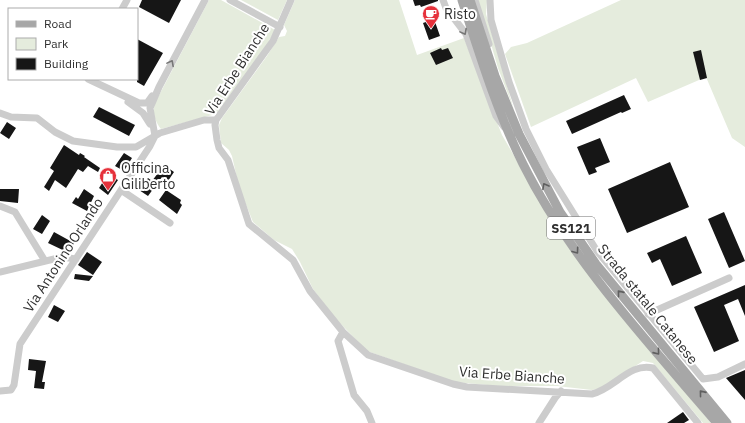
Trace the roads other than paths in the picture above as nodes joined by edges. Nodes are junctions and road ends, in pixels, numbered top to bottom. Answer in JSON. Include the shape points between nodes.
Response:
{"nodes":[{"id":1,"x":205,"y":0,"type":"edge"},
{"id":2,"x":230,"y":0,"type":"edge"},
{"id":3,"x":291,"y":0,"type":"edge"},
{"id":4,"x":443,"y":0,"type":"edge"},
{"id":5,"x":462,"y":0,"type":"edge"},
{"id":6,"x":470,"y":0,"type":"edge"},
{"id":7,"x":476,"y":0,"type":"edge"},
{"id":8,"x":490,"y":0,"type":"edge"},
{"id":9,"x":280,"y":28,"type":"junction"},
{"id":10,"x":490,"y":61,"type":"junction"},
{"id":11,"x":90,"y":80,"type":"edge"},
{"id":12,"x":160,"y":86,"type":"junction"},
{"id":13,"x":121,"y":96,"type":"junction"},
{"id":14,"x":0,"y":113,"type":"edge"},
{"id":15,"x":216,"y":120,"type":"junction"},
{"id":16,"x":152,"y":125,"type":"junction"},
{"id":17,"x":155,"y":136,"type":"junction"},
{"id":18,"x":510,"y":136,"type":"junction"},
{"id":19,"x":121,"y":190,"type":"junction"},
{"id":20,"x":0,"y":206,"type":"edge"},
{"id":21,"x":170,"y":223,"type":"dead end"},
{"id":22,"x":76,"y":259,"type":"junction"},
{"id":23,"x":44,"y":261,"type":"junction"},
{"id":24,"x":0,"y":272,"type":"edge"},
{"id":25,"x":728,"y":278,"type":"dead end"},
{"id":26,"x":648,"y":314,"type":"junction"},
{"id":27,"x":343,"y":332,"type":"junction"},
{"id":28,"x":745,"y":364,"type":"edge"},
{"id":29,"x":0,"y":391,"type":"edge"},
{"id":30,"x":561,"y":391,"type":"junction"},
{"id":31,"x":372,"y":423,"type":"edge"},
{"id":32,"x":539,"y":423,"type":"edge"},
{"id":33,"x":698,"y":423,"type":"edge"},
{"id":34,"x":717,"y":423,"type":"edge"},
{"id":35,"x":727,"y":423,"type":"edge"}],
"edges":[{"from":12,"to":1,"type":"street","one_way":true},
{"from":2,"to":9,"type":"street"},
{"from":3,"to":9,"type":"street","name":"Via Erbe Bianche"},
{"from":4,"to":18,"type":"street","one_way":true,"via":[[466,34],[496,116]]},
{"from":5,"to":18,"type":"main road","name":"Strada statale Catanese","number":"SS121"},
{"from":6,"to":10,"type":"main road","name":"Strada statale Catanese","number":"SS121"},
{"from":7,"to":10,"type":"street","via":[[489,42]]},
{"from":8,"to":26,"type":"street","via":[[491,20],[509,82],[526,129],[546,169],[597,251]]},
{"from":9,"to":15,"type":"street","name":"Via Erbe Bianche","via":[[266,52]]},
{"from":35,"to":10,"type":"main road","name":"Strada statale Catanese","number":"SS121","one_way":true,"via":[[596,264],[560,212],[519,134]]},
{"from":11,"to":13,"type":"street"},
{"from":12,"to":13,"type":"street","via":[[144,104]]},
{"from":12,"to":16,"type":"street","via":[[150,108]]},
{"from":13,"to":16,"type":"street","via":[[143,113]]},
{"from":14,"to":17,"type":"street","via":[[11,117],[36,118],[55,132],[74,141],[94,145],[136,147]]},
{"from":15,"to":17,"type":"street","via":[[204,120]]},
{"from":15,"to":27,"type":"street","name":"Via Erbe Bianche","via":[[219,148],[228,160],[250,224],[293,260],[310,290]]},
{"from":16,"to":17,"type":"street"},
{"from":17,"to":19,"type":"street","name":"Via Antonino Orlando"},
{"from":18,"to":34,"type":"main road","name":"Strada statale Catanese","number":"SS121","one_way":true,"via":[[537,191],[570,242],[594,275]]},
{"from":19,"to":21,"type":"street"},
{"from":19,"to":22,"type":"street","name":"Via Antonino Orlando"},
{"from":20,"to":23,"type":"street","via":[[15,212]]},
{"from":22,"to":23,"type":"street","via":[[62,257]]},
{"from":22,"to":29,"type":"street","name":"Via Antonino Orlando","via":[[20,344],[14,385],[11,390]]},
{"from":23,"to":24,"type":"street"},
{"from":25,"to":26,"type":"street"},
{"from":26,"to":28,"type":"street","via":[[702,379],[718,377]]},
{"from":27,"to":30,"type":"street","name":"Via Erbe Bianche","via":[[368,355],[453,384],[487,389]]},
{"from":27,"to":31,"type":"street","via":[[338,341],[354,395],[367,411]]},
{"from":30,"to":32,"type":"street"},
{"from":30,"to":33,"type":"street","name":"Via Erbe Bianche","via":[[592,394],[603,392],[630,373],[647,366],[653,368]]}]}
